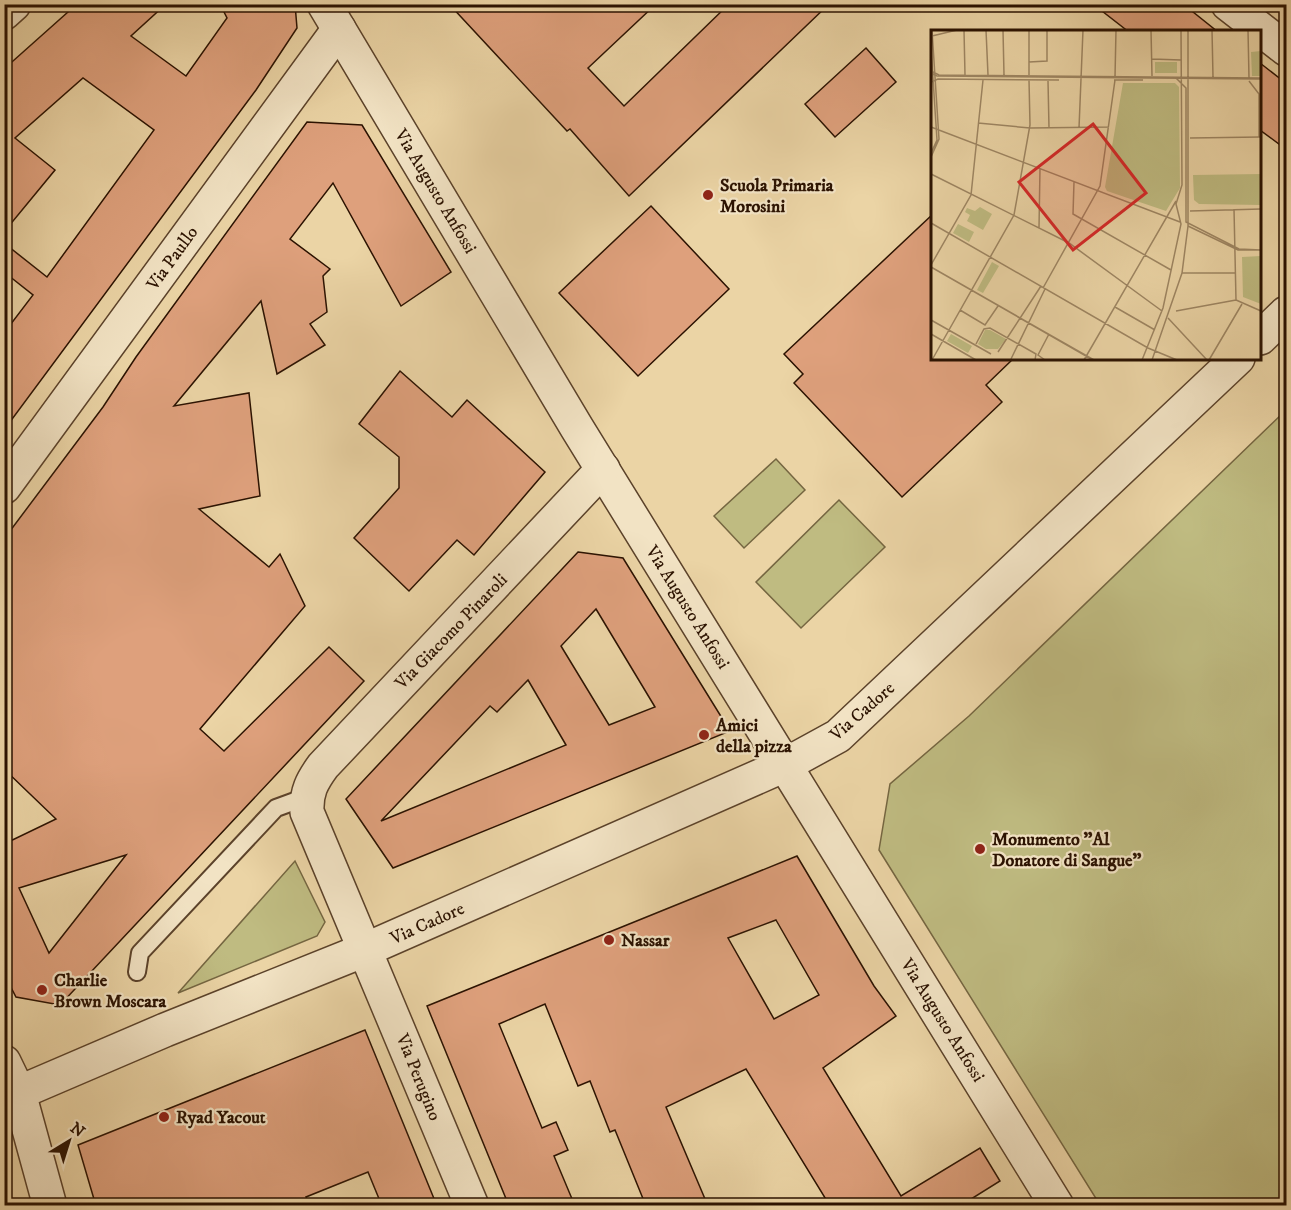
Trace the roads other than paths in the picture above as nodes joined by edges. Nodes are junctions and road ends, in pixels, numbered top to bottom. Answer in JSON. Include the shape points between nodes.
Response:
{"nodes":[{"id":1,"x":14,"y":4,"type":"edge"},
{"id":2,"x":1228,"y":4,"type":"edge"},
{"id":3,"x":4,"y":13,"type":"edge"},
{"id":4,"x":332,"y":17,"type":"edge"},
{"id":5,"x":1287,"y":49,"type":"edge"},
{"id":6,"x":1287,"y":313,"type":"edge"},
{"id":7,"x":1261,"y":337,"type":"edge"},
{"id":8,"x":1236,"y":360,"type":"edge"},
{"id":9,"x":603,"y":469,"type":"junction"},
{"id":10,"x":4,"y":487,"type":"edge"},
{"id":11,"x":785,"y":765,"type":"junction"},
{"id":12,"x":306,"y":797,"type":"junction"},
{"id":13,"x":367,"y":949,"type":"junction"},
{"id":14,"x":137,"y":972,"type":"dead end"},
{"id":15,"x":4,"y":1062,"type":"edge"},
{"id":16,"x":12,"y":1096,"type":"edge"},
{"id":17,"x":51,"y":1206,"type":"edge"},
{"id":18,"x":472,"y":1206,"type":"edge"},
{"id":19,"x":1057,"y":1206,"type":"edge"}],
"edges":[{"from":1,"to":3,"type":"street"},
{"from":2,"to":5,"type":"street"},
{"from":4,"to":9,"type":"street","name":"Via Augusto Anfossi"},
{"from":4,"to":10,"type":"street","name":"Via Paullo"},
{"from":6,"to":7,"type":"street"},
{"from":8,"to":11,"type":"street","name":"Via Cadore","via":[[838,736]]},
{"from":9,"to":11,"type":"street","name":"Via Augusto Anfossi"},
{"from":9,"to":12,"type":"street","name":"Via Giacomo Pinaroli","via":[[323,766]]},
{"from":11,"to":13,"type":"street","name":"Via Cadore"},
{"from":11,"to":19,"type":"street","name":"Via Augusto Anfossi"},
{"from":12,"to":13,"type":"street","name":"Via Cadore","via":[[308,812]]},
{"from":12,"to":14,"type":"lane","via":[[276,808],[140,953]]},
{"from":13,"to":16,"type":"street","name":"Via Cadore"},
{"from":13,"to":18,"type":"street","name":"Via Perugino"},
{"from":15,"to":16,"type":"street"},
{"from":16,"to":17,"type":"street"}]}
